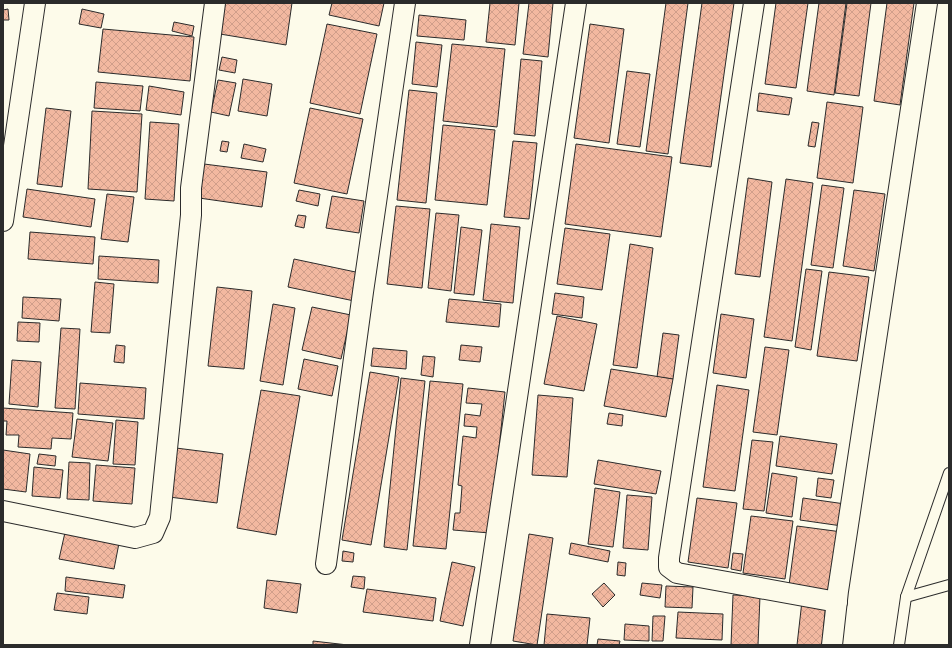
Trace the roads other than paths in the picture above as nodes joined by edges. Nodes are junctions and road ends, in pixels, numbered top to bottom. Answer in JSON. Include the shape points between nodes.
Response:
{"nodes":[{"id":1,"x":35,"y":3,"type":"edge"},
{"id":2,"x":214,"y":3,"type":"edge"},
{"id":3,"x":404,"y":3,"type":"edge"},
{"id":4,"x":576,"y":3,"type":"edge"},
{"id":5,"x":754,"y":3,"type":"edge"},
{"id":6,"x":928,"y":3,"type":"edge"},
{"id":7,"x":3,"y":221,"type":"edge"},
{"id":8,"x":949,"y":473,"type":"edge"},
{"id":9,"x":3,"y":511,"type":"edge"},
{"id":10,"x":326,"y":564,"type":"dead end"},
{"id":11,"x":949,"y":585,"type":"edge"},
{"id":12,"x":906,"y":597,"type":"junction"},
{"id":13,"x":837,"y":602,"type":"junction"},
{"id":14,"x":480,"y":645,"type":"edge"},
{"id":15,"x":832,"y":645,"type":"edge"},
{"id":16,"x":899,"y":645,"type":"edge"}],
"edges":[{"from":1,"to":7,"type":"street"},
{"from":2,"to":9,"type":"street","via":[[192,188],[160,517],[153,533],[135,538]]},
{"from":3,"to":10,"type":"street"},
{"from":4,"to":14,"type":"street"},
{"from":5,"to":13,"type":"street","via":[[670,567],[677,573]]},
{"from":6,"to":13,"type":"street"},
{"from":8,"to":12,"type":"lane"},
{"from":11,"to":12,"type":"lane"},
{"from":12,"to":16,"type":"lane"},
{"from":13,"to":15,"type":"street"}]}
